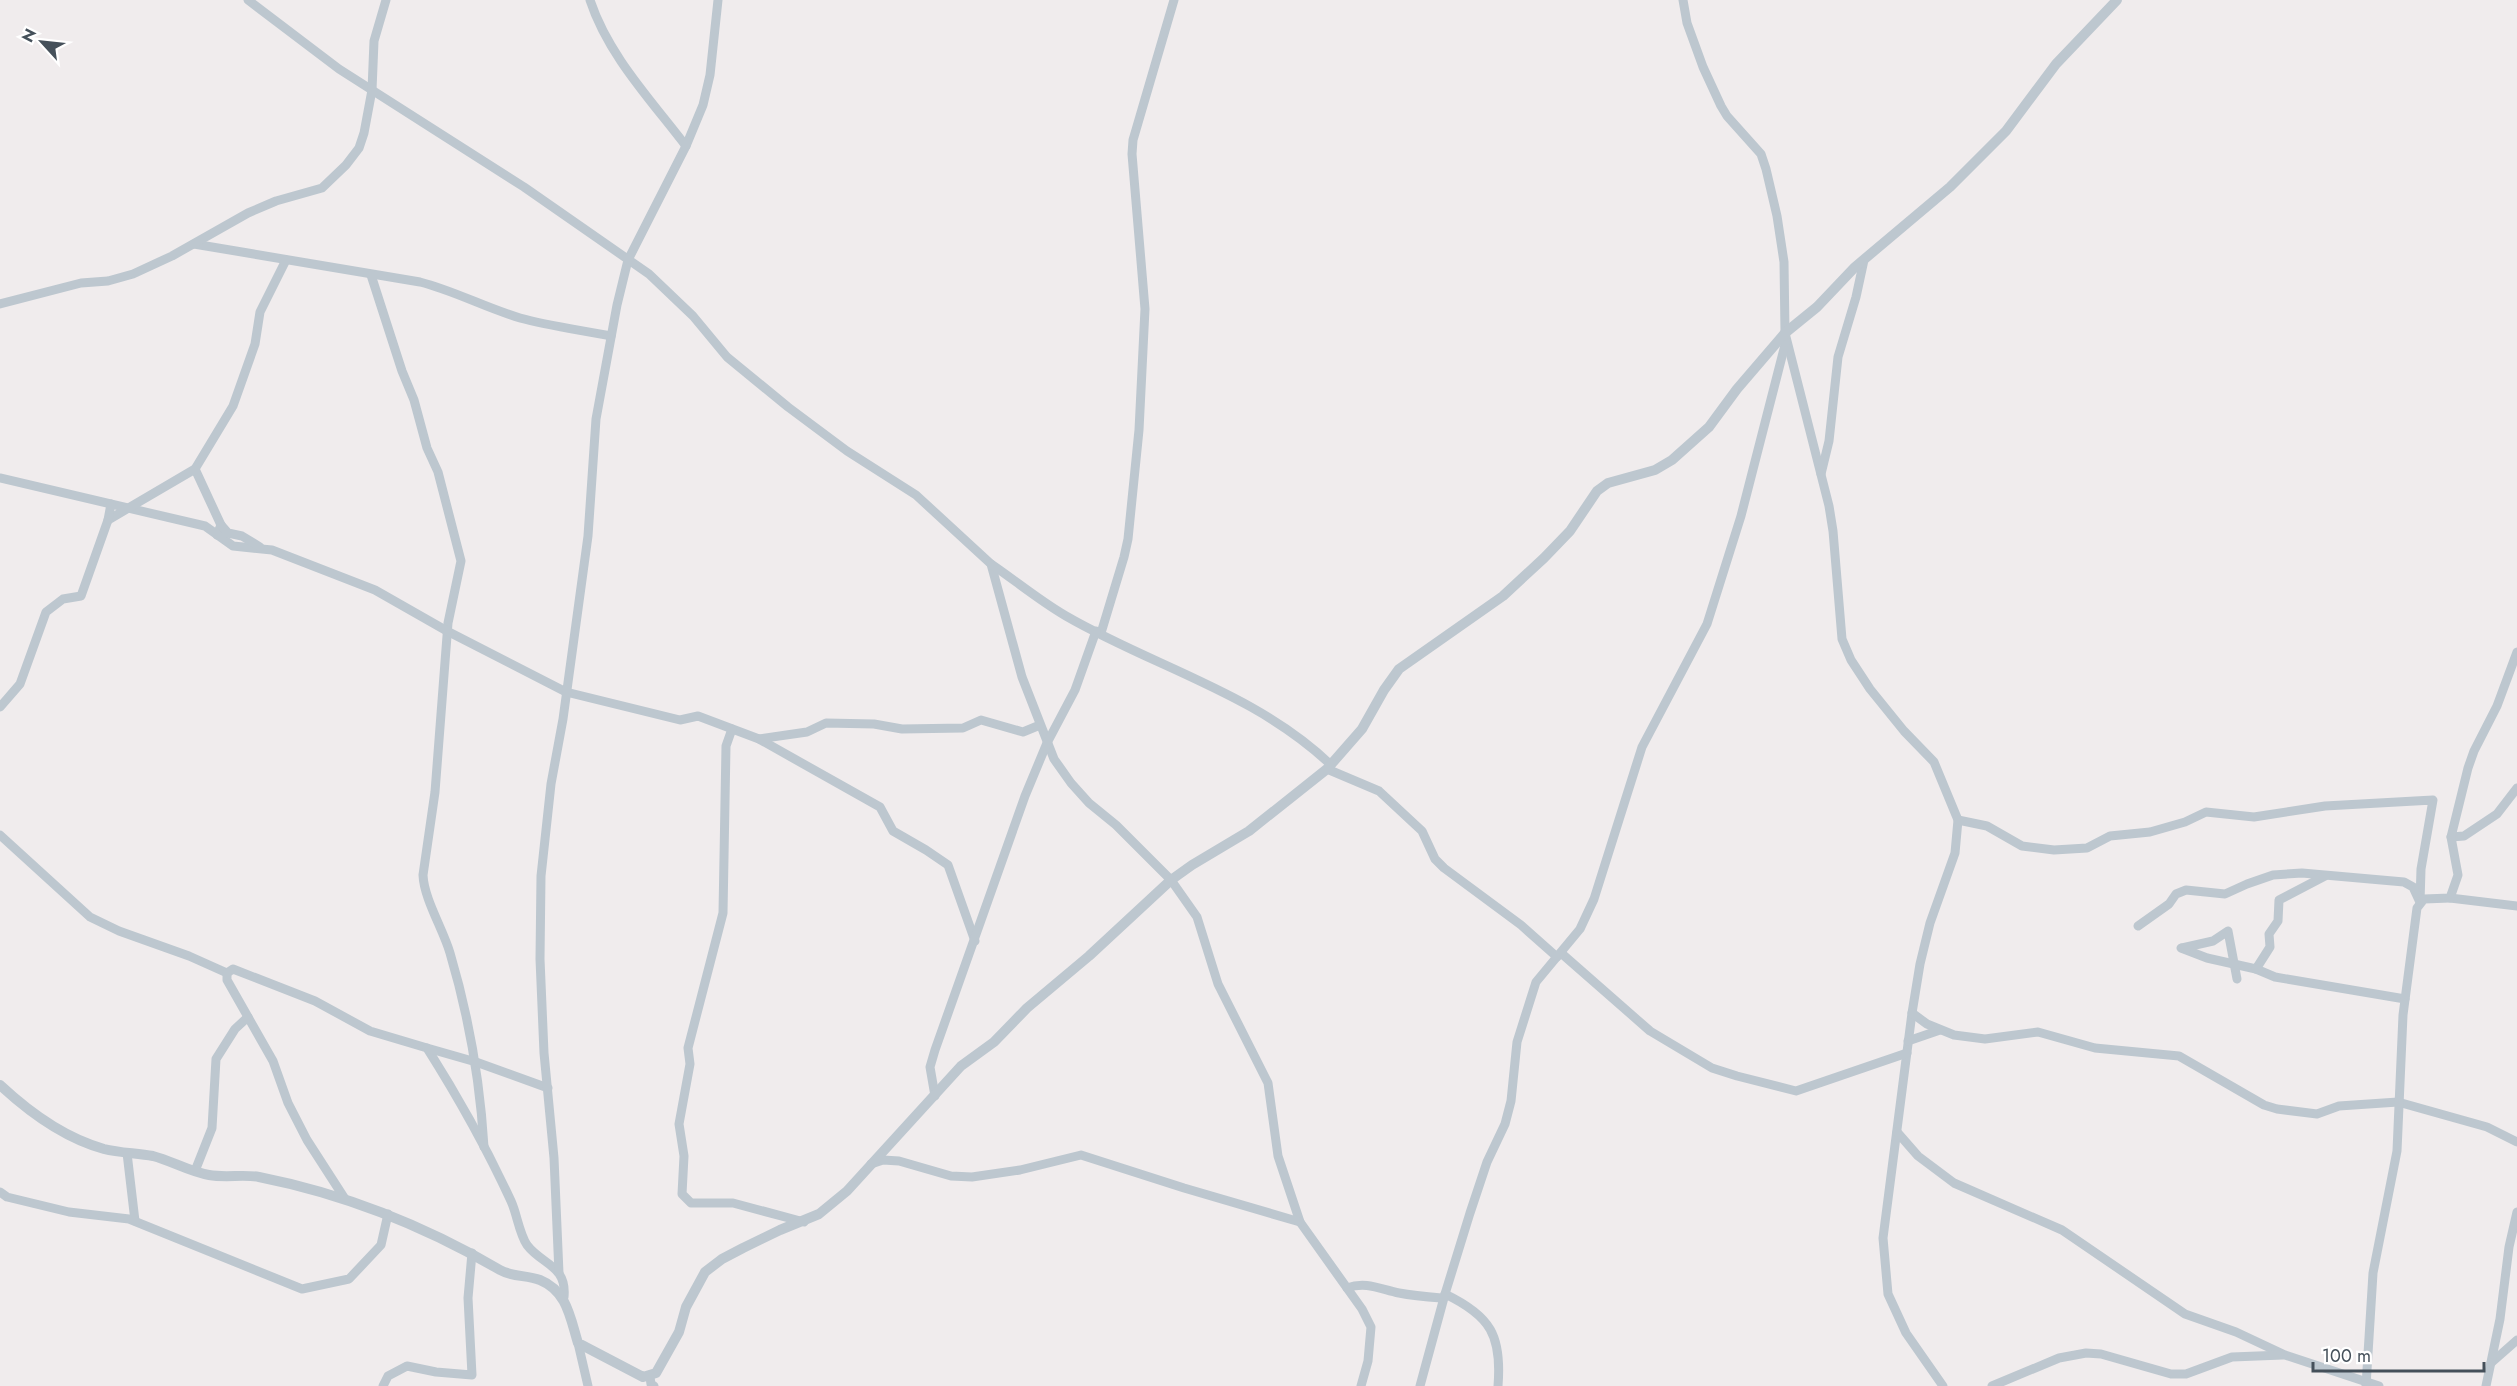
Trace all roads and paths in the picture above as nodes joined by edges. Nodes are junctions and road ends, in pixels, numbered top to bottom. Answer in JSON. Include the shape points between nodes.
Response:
{"nodes":[{"id":1,"x":248,"y":0,"type":"edge"},
{"id":2,"x":386,"y":0,"type":"edge"},
{"id":3,"x":590,"y":0,"type":"edge"},
{"id":4,"x":718,"y":0,"type":"edge"},
{"id":5,"x":1174,"y":0,"type":"edge"},
{"id":6,"x":1683,"y":0,"type":"edge"},
{"id":7,"x":2117,"y":0,"type":"edge"},
{"id":8,"x":372,"y":90,"type":"junction"},
{"id":9,"x":686,"y":146,"type":"junction"},
{"id":10,"x":194,"y":244,"type":"junction"},
{"id":11,"x":286,"y":260,"type":"junction"},
{"id":12,"x":628,"y":260,"type":"junction"},
{"id":13,"x":1864,"y":260,"type":"junction"},
{"id":14,"x":371,"y":274,"type":"junction"},
{"id":15,"x":0,"y":304,"type":"edge"},
{"id":16,"x":611,"y":336,"type":"junction"},
{"id":17,"x":1786,"y":336,"type":"junction"},
{"id":18,"x":195,"y":469,"type":"junction"},
{"id":19,"x":1820,"y":476,"type":"junction"},
{"id":20,"x":0,"y":478,"type":"edge"},
{"id":21,"x":111,"y":504,"type":"junction"},
{"id":22,"x":129,"y":508,"type":"junction"},
{"id":23,"x":108,"y":520,"type":"junction"},
{"id":24,"x":221,"y":525,"type":"junction"},
{"id":25,"x":217,"y":535,"type":"junction"},
{"id":26,"x":263,"y":549,"type":"junction"},
{"id":27,"x":992,"y":564,"type":"junction"},
{"id":28,"x":447,"y":631,"type":"junction"},
{"id":29,"x":1098,"y":632,"type":"junction"},
{"id":30,"x":2517,"y":652,"type":"edge"},
{"id":31,"x":566,"y":692,"type":"junction"},
{"id":32,"x":0,"y":706,"type":"edge"},
{"id":33,"x":1040,"y":724,"type":"junction"},
{"id":34,"x":732,"y":729,"type":"junction"},
{"id":35,"x":759,"y":740,"type":"junction"},
{"id":36,"x":1047,"y":743,"type":"junction"},
{"id":37,"x":1329,"y":767,"type":"junction"},
{"id":38,"x":2517,"y":788,"type":"edge"},
{"id":39,"x":1958,"y":820,"type":"junction"},
{"id":40,"x":0,"y":835,"type":"edge"},
{"id":41,"x":2451,"y":837,"type":"junction"},
{"id":42,"x":2325,"y":876,"type":"junction"},
{"id":43,"x":1171,"y":880,"type":"junction"},
{"id":44,"x":2450,"y":898,"type":"junction"},
{"id":45,"x":2420,"y":902,"type":"junction"},
{"id":46,"x":2517,"y":906,"type":"edge"},
{"id":47,"x":2138,"y":926,"type":"dead end"},
{"id":48,"x":975,"y":941,"type":"junction"},
{"id":49,"x":1559,"y":955,"type":"junction"},
{"id":50,"x":2234,"y":963,"type":"junction"},
{"id":51,"x":2256,"y":969,"type":"junction"},
{"id":52,"x":227,"y":973,"type":"junction"},
{"id":53,"x":2237,"y":980,"type":"dead end"},
{"id":54,"x":2404,"y":999,"type":"junction"},
{"id":55,"x":1912,"y":1013,"type":"junction"},
{"id":56,"x":248,"y":1017,"type":"junction"},
{"id":57,"x":1940,"y":1030,"type":"junction"},
{"id":58,"x":1908,"y":1041,"type":"junction"},
{"id":59,"x":427,"y":1048,"type":"junction"},
{"id":60,"x":1907,"y":1053,"type":"junction"},
{"id":61,"x":476,"y":1062,"type":"junction"},
{"id":62,"x":0,"y":1085,"type":"edge"},
{"id":63,"x":548,"y":1088,"type":"junction"},
{"id":64,"x":935,"y":1096,"type":"junction"},
{"id":65,"x":2398,"y":1102,"type":"junction"},
{"id":66,"x":1897,"y":1132,"type":"junction"},
{"id":67,"x":2517,"y":1142,"type":"edge"},
{"id":68,"x":484,"y":1147,"type":"junction"},
{"id":69,"x":127,"y":1153,"type":"junction"},
{"id":70,"x":872,"y":1164,"type":"junction"},
{"id":71,"x":195,"y":1171,"type":"junction"},
{"id":72,"x":0,"y":1192,"type":"edge"},
{"id":73,"x":345,"y":1199,"type":"junction"},
{"id":74,"x":2517,"y":1212,"type":"edge"},
{"id":75,"x":388,"y":1215,"type":"junction"},
{"id":76,"x":135,"y":1221,"type":"junction"},
{"id":77,"x":1300,"y":1221,"type":"junction"},
{"id":78,"x":804,"y":1222,"type":"junction"},
{"id":79,"x":472,"y":1253,"type":"junction"},
{"id":80,"x":559,"y":1273,"type":"junction"},
{"id":81,"x":1347,"y":1288,"type":"junction"},
{"id":82,"x":1444,"y":1296,"type":"junction"},
{"id":83,"x":564,"y":1298,"type":"junction"},
{"id":84,"x":2517,"y":1340,"type":"edge"},
{"id":85,"x":578,"y":1343,"type":"junction"},
{"id":86,"x":2285,"y":1355,"type":"junction"},
{"id":87,"x":2491,"y":1363,"type":"junction"},
{"id":88,"x":2186,"y":1374,"type":"junction"},
{"id":89,"x":651,"y":1383,"type":"edge"},
{"id":90,"x":2366,"y":1384,"type":"edge"},
{"id":91,"x":1997,"y":1385,"type":"edge"},
{"id":92,"x":383,"y":1386,"type":"edge"},
{"id":93,"x":588,"y":1386,"type":"edge"},
{"id":94,"x":1361,"y":1386,"type":"edge"},
{"id":95,"x":1420,"y":1386,"type":"edge"},
{"id":96,"x":1498,"y":1386,"type":"edge"},
{"id":97,"x":1943,"y":1386,"type":"edge"},
{"id":98,"x":2181,"y":1386,"type":"edge"},
{"id":99,"x":2379,"y":1386,"type":"edge"},
{"id":100,"x":2486,"y":1386,"type":"edge"}],
"edges":[{"from":1,"to":8,"type":"street"},
{"from":2,"to":8,"type":"street","via":[[374,41]]},
{"from":3,"to":9,"type":"street","via":[[598,25]]},
{"from":4,"to":9,"type":"street","via":[[710,75]]},
{"from":5,"to":29,"type":"street","via":[[1133,140],[1145,309],[1143,371],[1128,538]]},
{"from":6,"to":17,"type":"street","via":[[1703,67],[1722,106],[1761,154],[1766,169],[1784,262]]},
{"from":7,"to":13,"type":"street","via":[[2056,64],[2006,131],[1950,187]]},
{"from":8,"to":10,"type":"street","via":[[359,147],[333,179],[313,192],[248,213]]},
{"from":8,"to":12,"type":"street","via":[[524,187]]},
{"from":9,"to":12,"type":"street"},
{"from":10,"to":11,"type":"street"},
{"from":10,"to":15,"type":"street","via":[[133,274]]},
{"from":11,"to":14,"type":"street"},
{"from":11,"to":18,"type":"street","via":[[260,312],[255,344],[233,406]]},
{"from":12,"to":16,"type":"street"},
{"from":12,"to":27,"type":"street","via":[[693,316],[727,357],[830,438],[916,495]]},
{"from":13,"to":17,"type":"street"},
{"from":13,"to":19,"type":"street","via":[[1838,357],[1829,441]]},
{"from":14,"to":16,"type":"street","via":[[436,286],[522,319]]},
{"from":14,"to":28,"type":"street","via":[[438,472],[459,552],[460,570]]},
{"from":16,"to":31,"type":"street","via":[[596,419],[588,536]]},
{"from":17,"to":19,"type":"street"},
{"from":17,"to":37,"type":"street","via":[[1689,446],[1655,470],[1602,486],[1570,531],[1503,596],[1399,669],[1362,729]]},
{"from":17,"to":49,"type":"street","via":[[1741,516],[1714,605],[1699,642],[1642,747],[1594,899],[1580,928]]},
{"from":18,"to":22,"type":"street"},
{"from":18,"to":24,"type":"street"},
{"from":19,"to":39,"type":"street","via":[[1833,531],[1845,650],[1904,731],[1934,762]]},
{"from":20,"to":21,"type":"street"},
{"from":21,"to":22,"type":"street"},
{"from":21,"to":23,"type":"street"},
{"from":22,"to":23,"type":"street"},
{"from":22,"to":25,"type":"street","via":[[204,526]]},
{"from":23,"to":32,"type":"street","via":[[81,596],[63,599],[46,612],[20,684]]},
{"from":24,"to":25,"type":"street"},
{"from":24,"to":26,"type":"street","via":[[228,533],[242,536]]},
{"from":25,"to":26,"type":"street","via":[[233,546]]},
{"from":26,"to":28,"type":"street","via":[[375,590]]},
{"from":27,"to":29,"type":"street","via":[[1065,616]]},
{"from":27,"to":33,"type":"street","via":[[1022,677]]},
{"from":28,"to":31,"type":"street"},
{"from":28,"to":61,"type":"street","via":[[424,887],[450,953]]},
{"from":29,"to":36,"type":"street","via":[[1075,690]]},
{"from":29,"to":37,"type":"street","via":[[1221,690],[1286,727]]},
{"from":30,"to":41,"type":"street","via":[[2489,724],[2474,751]]},
{"from":31,"to":34,"type":"street","via":[[680,720],[698,717]]},
{"from":31,"to":63,"type":"street","via":[[541,876],[543,1053]]},
{"from":33,"to":35,"type":"street","via":[[1023,732],[981,720],[963,728],[902,729],[826,723],[807,732]]},
{"from":33,"to":36,"type":"street"},
{"from":34,"to":35,"type":"street"},
{"from":34,"to":78,"type":"street","via":[[726,746],[723,913],[688,1048],[690,1064],[680,1124],[684,1156],[682,1194],[691,1203],[733,1203]]},
{"from":35,"to":48,"type":"street","via":[[880,807],[893,831],[948,865]]},
{"from":36,"to":43,"type":"street","via":[[1071,783]]},
{"from":36,"to":48,"type":"street","via":[[1024,796]]},
{"from":37,"to":43,"type":"street","via":[[1249,831]]},
{"from":37,"to":49,"type":"street","via":[[1379,791],[1422,831],[1435,859],[1444,868]]},
{"from":38,"to":41,"type":"street","via":[[2497,814],[2464,836]]},
{"from":39,"to":45,"type":"street","via":[[1988,826],[2022,846],[2054,850],[2087,848],[2110,836],[2150,832],[2206,812],[2254,817],[2335,805],[2433,800],[2421,869]]},
{"from":39,"to":55,"type":"street","via":[[1955,853],[1930,923]]},
{"from":40,"to":52,"type":"street","via":[[90,917]]},
{"from":41,"to":44,"type":"street","via":[[2458,875]]},
{"from":42,"to":45,"type":"street","via":[[2404,882],[2413,887]]},
{"from":42,"to":47,"type":"street","via":[[2273,875],[2225,894],[2186,890]]},
{"from":42,"to":51,"type":"street","via":[[2279,900],[2278,921],[2269,934],[2270,947]]},
{"from":43,"to":64,"type":"street","via":[[994,1042],[961,1066]]},
{"from":43,"to":77,"type":"street","via":[[1197,917],[1218,984],[1265,1075],[1278,1156]]},
{"from":44,"to":45,"type":"street","via":[[2433,897]]},
{"from":44,"to":46,"type":"street"},
{"from":45,"to":54,"type":"street"},
{"from":48,"to":64,"type":"street","via":[[930,1067]]},
{"from":49,"to":60,"type":"street","via":[[1650,1031],[1712,1068],[1737,1076],[1796,1090]]},
{"from":49,"to":82,"type":"street","via":[[1536,982],[1517,1042],[1512,1101],[1487,1162]]},
{"from":50,"to":50,"type":"street","via":[[2228,931],[2213,941],[2181,948]]},
{"from":50,"to":51,"type":"street"},
{"from":50,"to":53,"type":"street"},
{"from":51,"to":54,"type":"street","via":[[2276,977]]},
{"from":52,"to":56,"type":"street","via":[[227,980]]},
{"from":52,"to":59,"type":"street","via":[[233,969],[315,1001],[370,1031]]},
{"from":54,"to":65,"type":"street"},
{"from":55,"to":57,"type":"street"},
{"from":55,"to":58,"type":"street"},
{"from":56,"to":71,"type":"street","via":[[235,1029],[216,1059],[212,1128]]},
{"from":56,"to":73,"type":"street","via":[[273,1061],[307,1140]]},
{"from":57,"to":58,"type":"street"},
{"from":57,"to":65,"type":"street","via":[[1985,1039],[2038,1032],[2095,1048],[2179,1056],[2277,1109],[2322,1114],[2339,1106]]},
{"from":58,"to":60,"type":"street"},
{"from":59,"to":61,"type":"street"},
{"from":59,"to":68,"type":"street"},
{"from":60,"to":66,"type":"street"},
{"from":61,"to":63,"type":"street"},
{"from":61,"to":68,"type":"street"},
{"from":62,"to":69,"type":"street","via":[[74,1140]]},
{"from":63,"to":80,"type":"street"},
{"from":64,"to":70,"type":"street"},
{"from":65,"to":67,"type":"street","via":[[2487,1127]]},
{"from":65,"to":90,"type":"street","via":[[2397,1150],[2371,1293]]},
{"from":66,"to":86,"type":"street","via":[[1918,1156],[1954,1183],[2062,1230],[2185,1314]]},
{"from":66,"to":97,"type":"street","via":[[1883,1238],[1888,1293],[1906,1333]]},
{"from":68,"to":80,"type":"street","via":[[512,1203],[526,1244]]},
{"from":69,"to":71,"type":"street","via":[[154,1156]]},
{"from":69,"to":76,"type":"street"},
{"from":70,"to":77,"type":"street","via":[[899,1161],[951,1176],[972,1177],[1081,1155]]},
{"from":70,"to":78,"type":"street","via":[[847,1191]]},
{"from":71,"to":73,"type":"street","via":[[226,1178],[255,1176]]},
{"from":72,"to":76,"type":"street","via":[[69,1212]]},
{"from":73,"to":75,"type":"street"},
{"from":74,"to":87,"type":"street"},
{"from":75,"to":76,"type":"street","via":[[381,1245],[349,1279],[302,1289]]},
{"from":75,"to":79,"type":"street"},
{"from":77,"to":81,"type":"street"},
{"from":78,"to":89,"type":"street","via":[[743,1248],[705,1272]]},
{"from":79,"to":83,"type":"street","via":[[504,1272],[541,1280]]},
{"from":79,"to":92,"type":"street","via":[[468,1298],[472,1375],[407,1366],[388,1376]]},
{"from":80,"to":83,"type":"street","via":[[565,1285]]},
{"from":81,"to":82,"type":"street","via":[[1369,1284],[1397,1293]]},
{"from":81,"to":94,"type":"street","via":[[1371,1327]]},
{"from":82,"to":95,"type":"street"},
{"from":82,"to":96,"type":"street","via":[[1461,1301],[1491,1328],[1499,1354]]},
{"from":83,"to":85,"type":"street"},
{"from":84,"to":87,"type":"street"},
{"from":85,"to":89,"type":"street"},
{"from":85,"to":93,"type":"street"},
{"from":86,"to":88,"type":"street","via":[[2232,1357]]},
{"from":86,"to":90,"type":"street"},
{"from":87,"to":100,"type":"street"},
{"from":88,"to":91,"type":"street","via":[[2171,1374],[2086,1353],[2059,1358]]},
{"from":88,"to":98,"type":"street"},
{"from":90,"to":99,"type":"street"}]}
